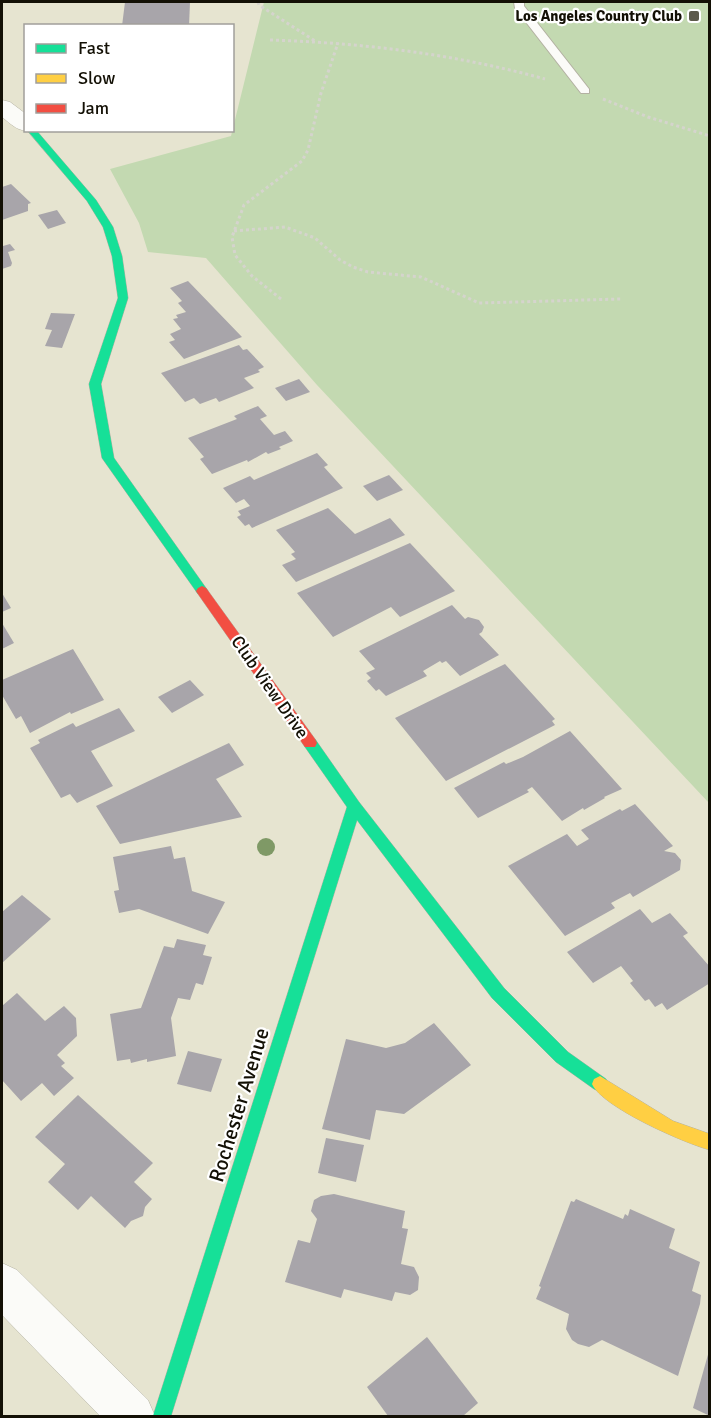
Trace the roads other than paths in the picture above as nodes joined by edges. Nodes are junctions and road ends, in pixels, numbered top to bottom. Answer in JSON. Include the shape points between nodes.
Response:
{"nodes":[{"id":1,"x":519,"y":2,"type":"edge"},
{"id":2,"x":585,"y":91,"type":"road end"},
{"id":3,"x":2,"y":107,"type":"edge"},
{"id":4,"x":24,"y":124,"type":"edge"},
{"id":5,"x":33,"y":132,"type":"edge"},
{"id":6,"x":354,"y":806,"type":"junction"},
{"id":7,"x":710,"y":1142,"type":"edge"},
{"id":8,"x":2,"y":1285,"type":"edge"},
{"id":9,"x":132,"y":1416,"type":"edge"},
{"id":10,"x":162,"y":1416,"type":"edge"}],
"edges":[{"from":1,"to":2,"type":"lane"},
{"from":3,"to":4,"type":"street"},
{"from":5,"to":6,"type":"street","name":"Club View Drive","via":[[91,200],[108,227],[117,256],[123,298],[95,384],[108,458]]},
{"from":6,"to":7,"type":"street","name":"Club View Drive","via":[[498,993],[562,1057],[630,1106],[696,1139]]},
{"from":6,"to":10,"type":"street","name":"Rochester Avenue"},
{"from":8,"to":9,"type":"street"}]}
